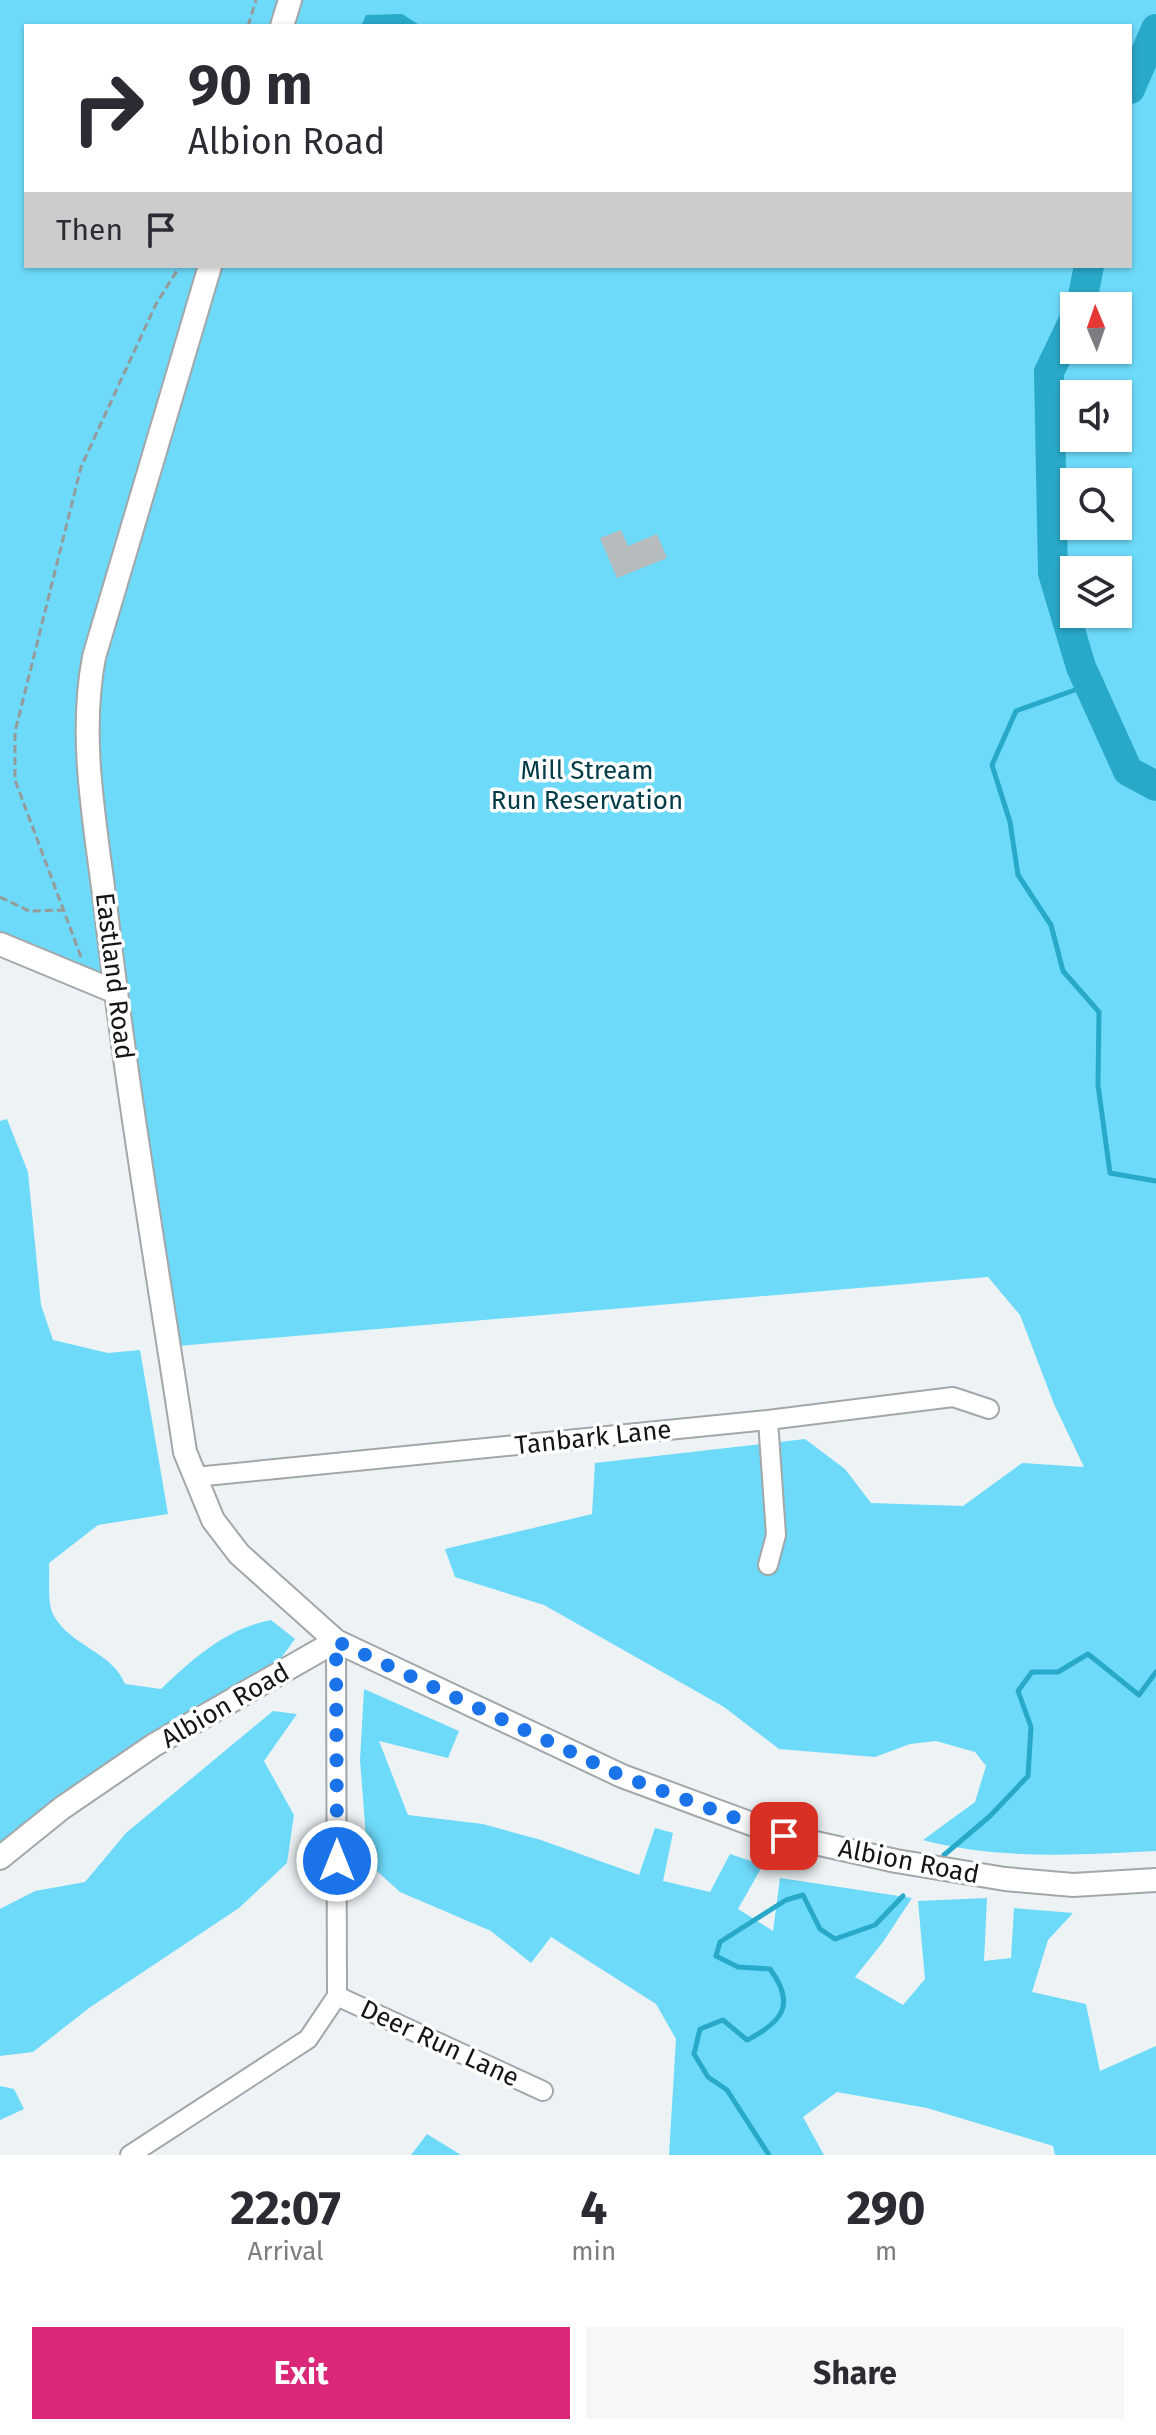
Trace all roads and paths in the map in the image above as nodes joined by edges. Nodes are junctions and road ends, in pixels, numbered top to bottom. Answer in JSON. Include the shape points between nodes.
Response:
{"nodes":[{"id":1,"x":256,"y":0,"type":"edge"},
{"id":2,"x":290,"y":0,"type":"edge"},
{"id":3,"x":249,"y":24,"type":"edge"},
{"id":4,"x":283,"y":24,"type":"edge"},
{"id":5,"x":179,"y":268,"type":"edge"},
{"id":6,"x":209,"y":268,"type":"edge"},
{"id":7,"x":0,"y":897,"type":"edge"},
{"id":8,"x":63,"y":910,"type":"junction"},
{"id":9,"x":0,"y":944,"type":"edge"},
{"id":10,"x":83,"y":966,"type":"dead end"},
{"id":11,"x":116,"y":992,"type":"junction"},
{"id":12,"x":989,"y":1409,"type":"dead end"},
{"id":13,"x":768,"y":1420,"type":"junction"},
{"id":14,"x":195,"y":1477,"type":"junction"},
{"id":15,"x":768,"y":1565,"type":"dead end"},
{"id":16,"x":336,"y":1641,"type":"junction"},
{"id":17,"x":0,"y":1858,"type":"edge"},
{"id":18,"x":1156,"y":1880,"type":"edge"},
{"id":19,"x":337,"y":1996,"type":"junction"},
{"id":20,"x":543,"y":2091,"type":"dead end"},
{"id":21,"x":130,"y":2155,"type":"edge"}],
"edges":[{"from":1,"to":3,"type":"path"},
{"from":2,"to":4,"type":"street"},
{"from":5,"to":8,"type":"path","via":[[156,304],[81,467],[19,705],[15,780]]},
{"from":6,"to":11,"type":"street","name":"Eastland Road","via":[[89,686],[88,760]]},
{"from":7,"to":8,"type":"path","via":[[29,911]]},
{"from":8,"to":10,"type":"path"},
{"from":9,"to":11,"type":"street"},
{"from":11,"to":14,"type":"street","name":"Eastland Road","via":[[185,1452]]},
{"from":12,"to":13,"type":"street","name":"Tanbark Lane","via":[[953,1397]]},
{"from":13,"to":14,"type":"street","name":"Tanbark Lane"},
{"from":13,"to":15,"type":"street","via":[[776,1535]]},
{"from":14,"to":16,"type":"street","name":"Eastland Road","via":[[213,1520],[239,1554]]},
{"from":16,"to":17,"type":"street","name":"Albion Road","via":[[154,1745]]},
{"from":16,"to":18,"type":"street","name":"Albion Road","via":[[622,1776],[784,1836],[1005,1879],[1073,1885]]},
{"from":16,"to":19,"type":"street"},
{"from":19,"to":20,"type":"street","name":"Deer Run Lane"},
{"from":19,"to":21,"type":"street","via":[[308,2039]]}]}
